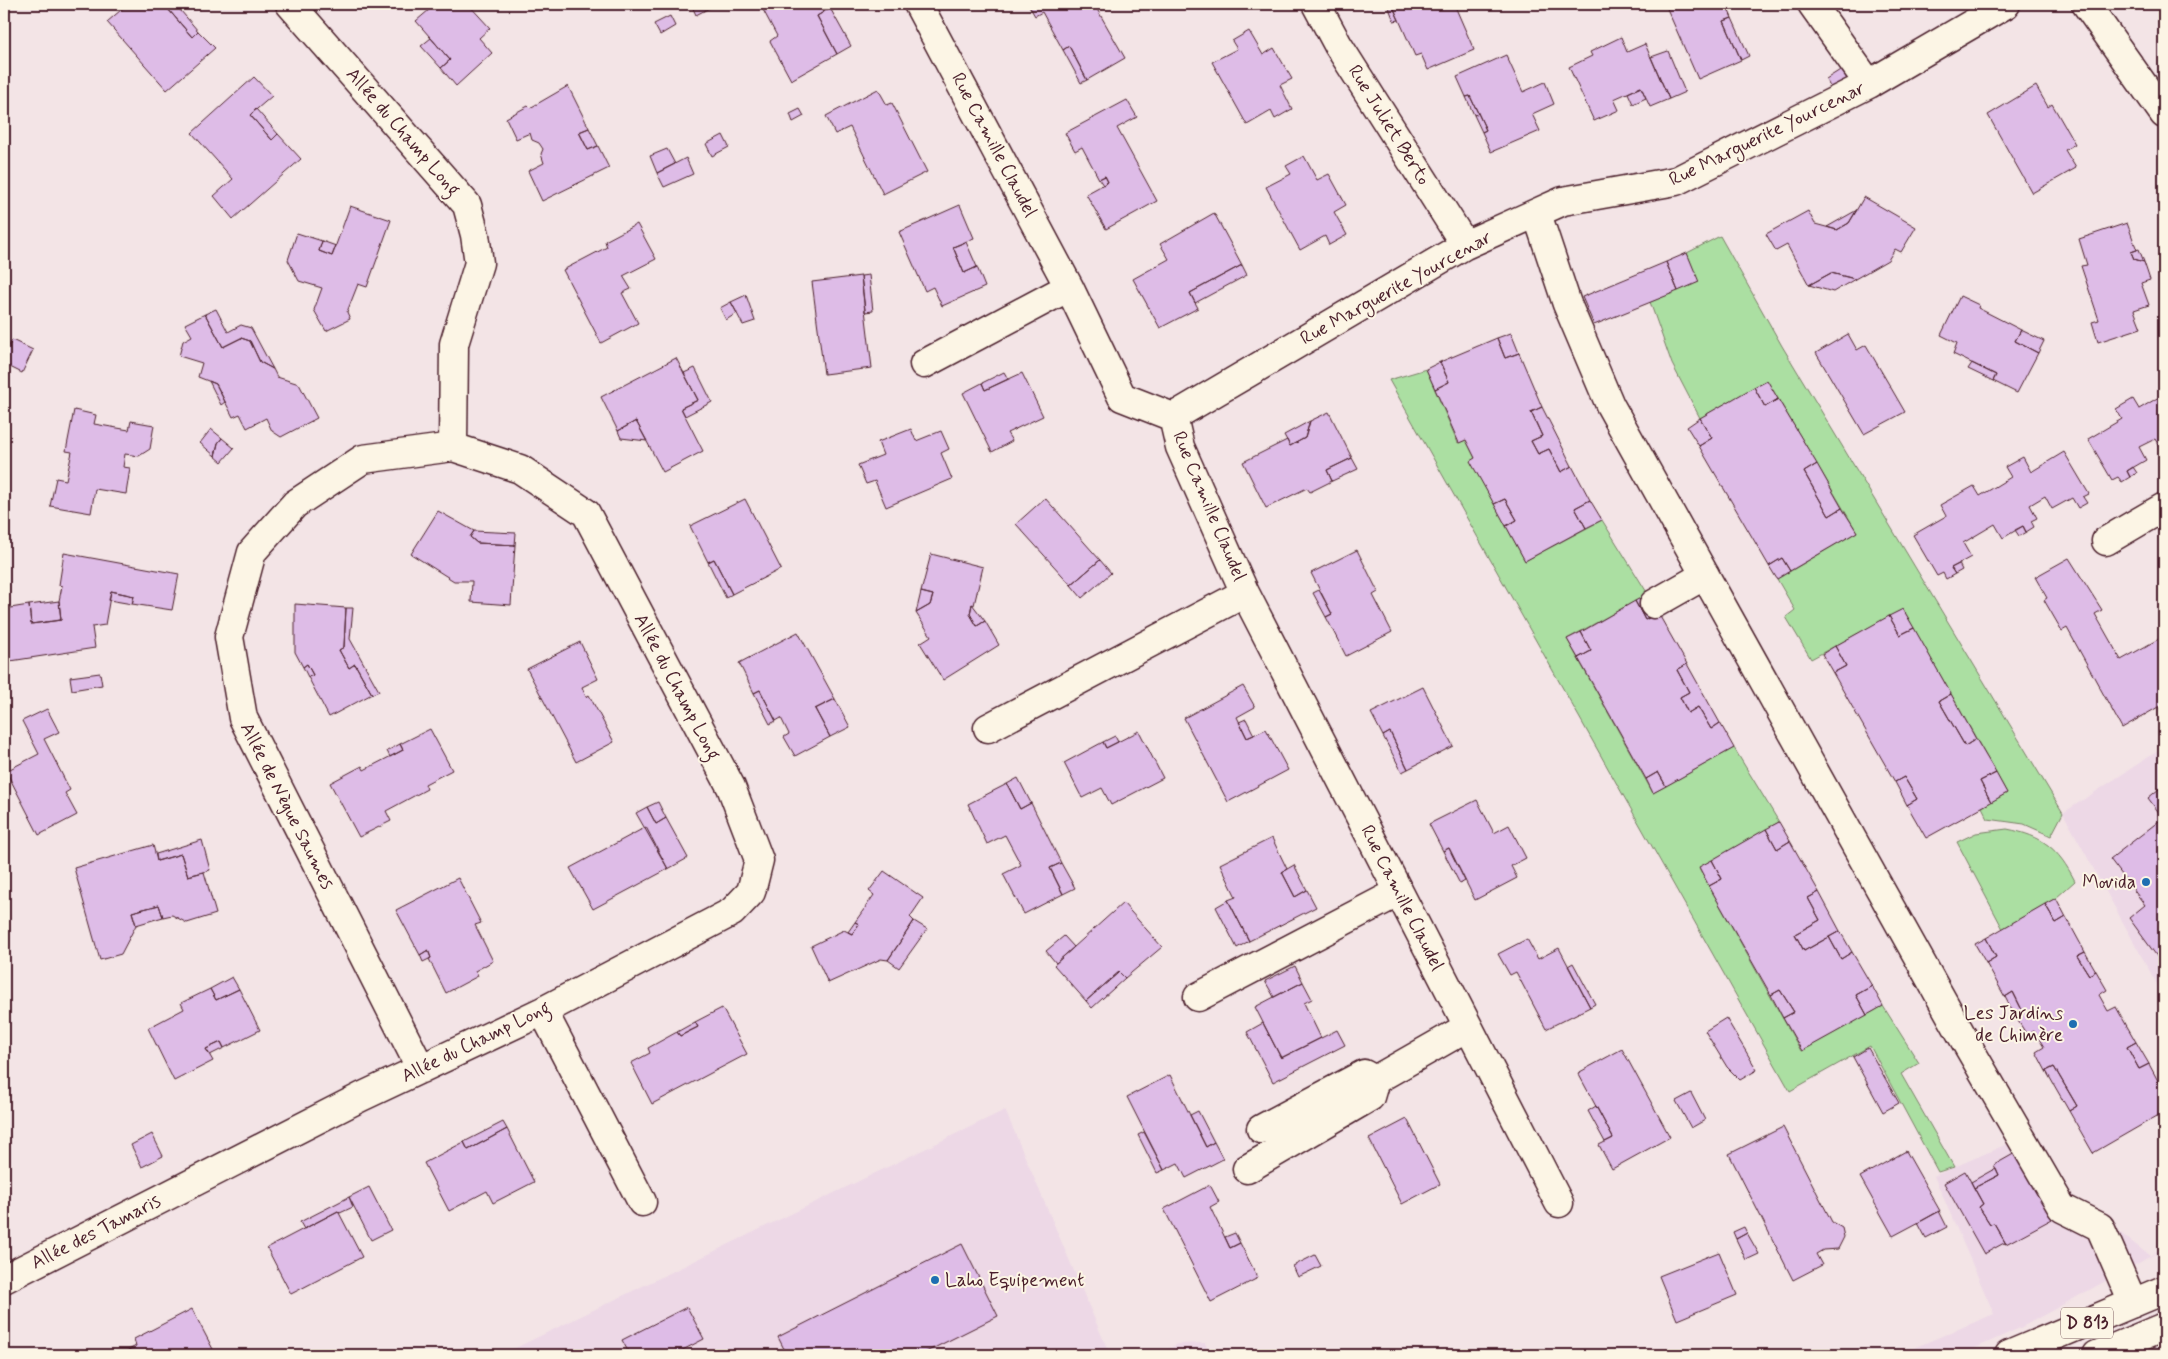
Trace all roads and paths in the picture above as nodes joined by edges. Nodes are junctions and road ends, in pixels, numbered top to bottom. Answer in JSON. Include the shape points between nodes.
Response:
{"nodes":[{"id":1,"x":290,"y":4,"type":"edge"},
{"id":2,"x":918,"y":4,"type":"edge"},
{"id":3,"x":1316,"y":4,"type":"edge"},
{"id":4,"x":1812,"y":4,"type":"edge"},
{"id":5,"x":2006,"y":4,"type":"edge"},
{"id":6,"x":2086,"y":4,"type":"edge"},
{"id":7,"x":1869,"y":84,"type":"junction"},
{"id":8,"x":2164,"y":114,"type":"edge"},
{"id":9,"x":1537,"y":214,"type":"junction"},
{"id":10,"x":1465,"y":245,"type":"junction"},
{"id":11,"x":1069,"y":287,"type":"junction"},
{"id":12,"x":924,"y":364,"type":"dead end"},
{"id":13,"x":1174,"y":418,"type":"junction"},
{"id":14,"x":453,"y":447,"type":"junction"},
{"id":15,"x":2164,"y":507,"type":"edge"},
{"id":16,"x":2106,"y":541,"type":"dead end"},
{"id":17,"x":1705,"y":575,"type":"junction"},
{"id":18,"x":1245,"y":593,"type":"junction"},
{"id":19,"x":1654,"y":604,"type":"dead end"},
{"id":20,"x":988,"y":728,"type":"dead end"},
{"id":21,"x":1399,"y":892,"type":"junction"},
{"id":22,"x":1198,"y":997,"type":"dead end"},
{"id":23,"x":544,"y":1011,"type":"junction"},
{"id":24,"x":1468,"y":1027,"type":"junction"},
{"id":25,"x":421,"y":1069,"type":"junction"},
{"id":26,"x":1375,"y":1080,"type":"junction"},
{"id":27,"x":1261,"y":1129,"type":"dead end"},
{"id":28,"x":1247,"y":1169,"type":"dead end"},
{"id":29,"x":188,"y":1185,"type":"joint"},
{"id":30,"x":642,"y":1202,"type":"dead end"},
{"id":31,"x":1559,"y":1203,"type":"dead end"},
{"id":32,"x":4,"y":1279,"type":"edge"},
{"id":33,"x":2164,"y":1290,"type":"edge"},
{"id":34,"x":2133,"y":1303,"type":"junction"},
{"id":35,"x":2164,"y":1327,"type":"edge"},
{"id":36,"x":2009,"y":1355,"type":"edge"},
{"id":37,"x":2097,"y":1355,"type":"edge"}],
"edges":[{"from":1,"to":14,"type":"street","name":"Allée du Champ Long","via":[[467,205],[480,263],[454,344]]},
{"from":2,"to":11,"type":"street","name":"Rue Camille Claudel"},
{"from":3,"to":10,"type":"street","name":"Rue Juliet Berto","via":[[1338,45]]},
{"from":4,"to":7,"type":"street"},
{"from":5,"to":7,"type":"street","name":"Rue Marguerite Yourcenar"},
{"from":6,"to":8,"type":"street"},
{"from":7,"to":9,"type":"street","name":"Rue Marguerite Yourcenar","via":[[1676,181],[1563,202]]},
{"from":9,"to":10,"type":"street","name":"Rue Marguerite Yourcenar"},
{"from":9,"to":17,"type":"street","via":[[1567,304],[1610,404]]},
{"from":10,"to":13,"type":"street","name":"Rue Marguerite Yourcenar"},
{"from":11,"to":12,"type":"street"},
{"from":11,"to":13,"type":"street","name":"Rue Camille Claudel","via":[[1122,397]]},
{"from":13,"to":18,"type":"street","name":"Rue Camille Claudel","via":[[1180,447]]},
{"from":14,"to":23,"type":"street","name":"Allée du Champ Long","via":[[520,469],[586,514],[731,787],[759,860],[751,892],[732,912]]},
{"from":14,"to":25,"type":"street","name":"Allée de Nègue Saumes","via":[[363,459],[295,504],[252,552],[229,637],[243,718]]},
{"from":15,"to":16,"type":"street"},
{"from":17,"to":19,"type":"street"},
{"from":17,"to":34,"type":"street","via":[[2062,1208],[2100,1227]]},
{"from":18,"to":20,"type":"street","name":"Rue Camille Claudel"},
{"from":18,"to":21,"type":"street","name":"Rue Camille Claudel"},
{"from":21,"to":22,"type":"street"},
{"from":21,"to":24,"type":"street","name":"Rue Camille Claudel"},
{"from":23,"to":25,"type":"street","name":"Allée du Champ Long"},
{"from":23,"to":30,"type":"street"},
{"from":24,"to":26,"type":"street"},
{"from":24,"to":31,"type":"street","name":"Rue Camille Claudel"},
{"from":25,"to":29,"type":"street","name":"Allée du Champ Long"},
{"from":26,"to":27,"type":"street","via":[[1364,1074]]},
{"from":26,"to":28,"type":"street","via":[[1370,1097]]},
{"from":29,"to":32,"type":"street","name":"Allée des Tamaris"},
{"from":33,"to":34,"type":"street","number":"D 813"},
{"from":34,"to":36,"type":"street","number":"D 813"},
{"from":35,"to":37,"type":"street"}]}
